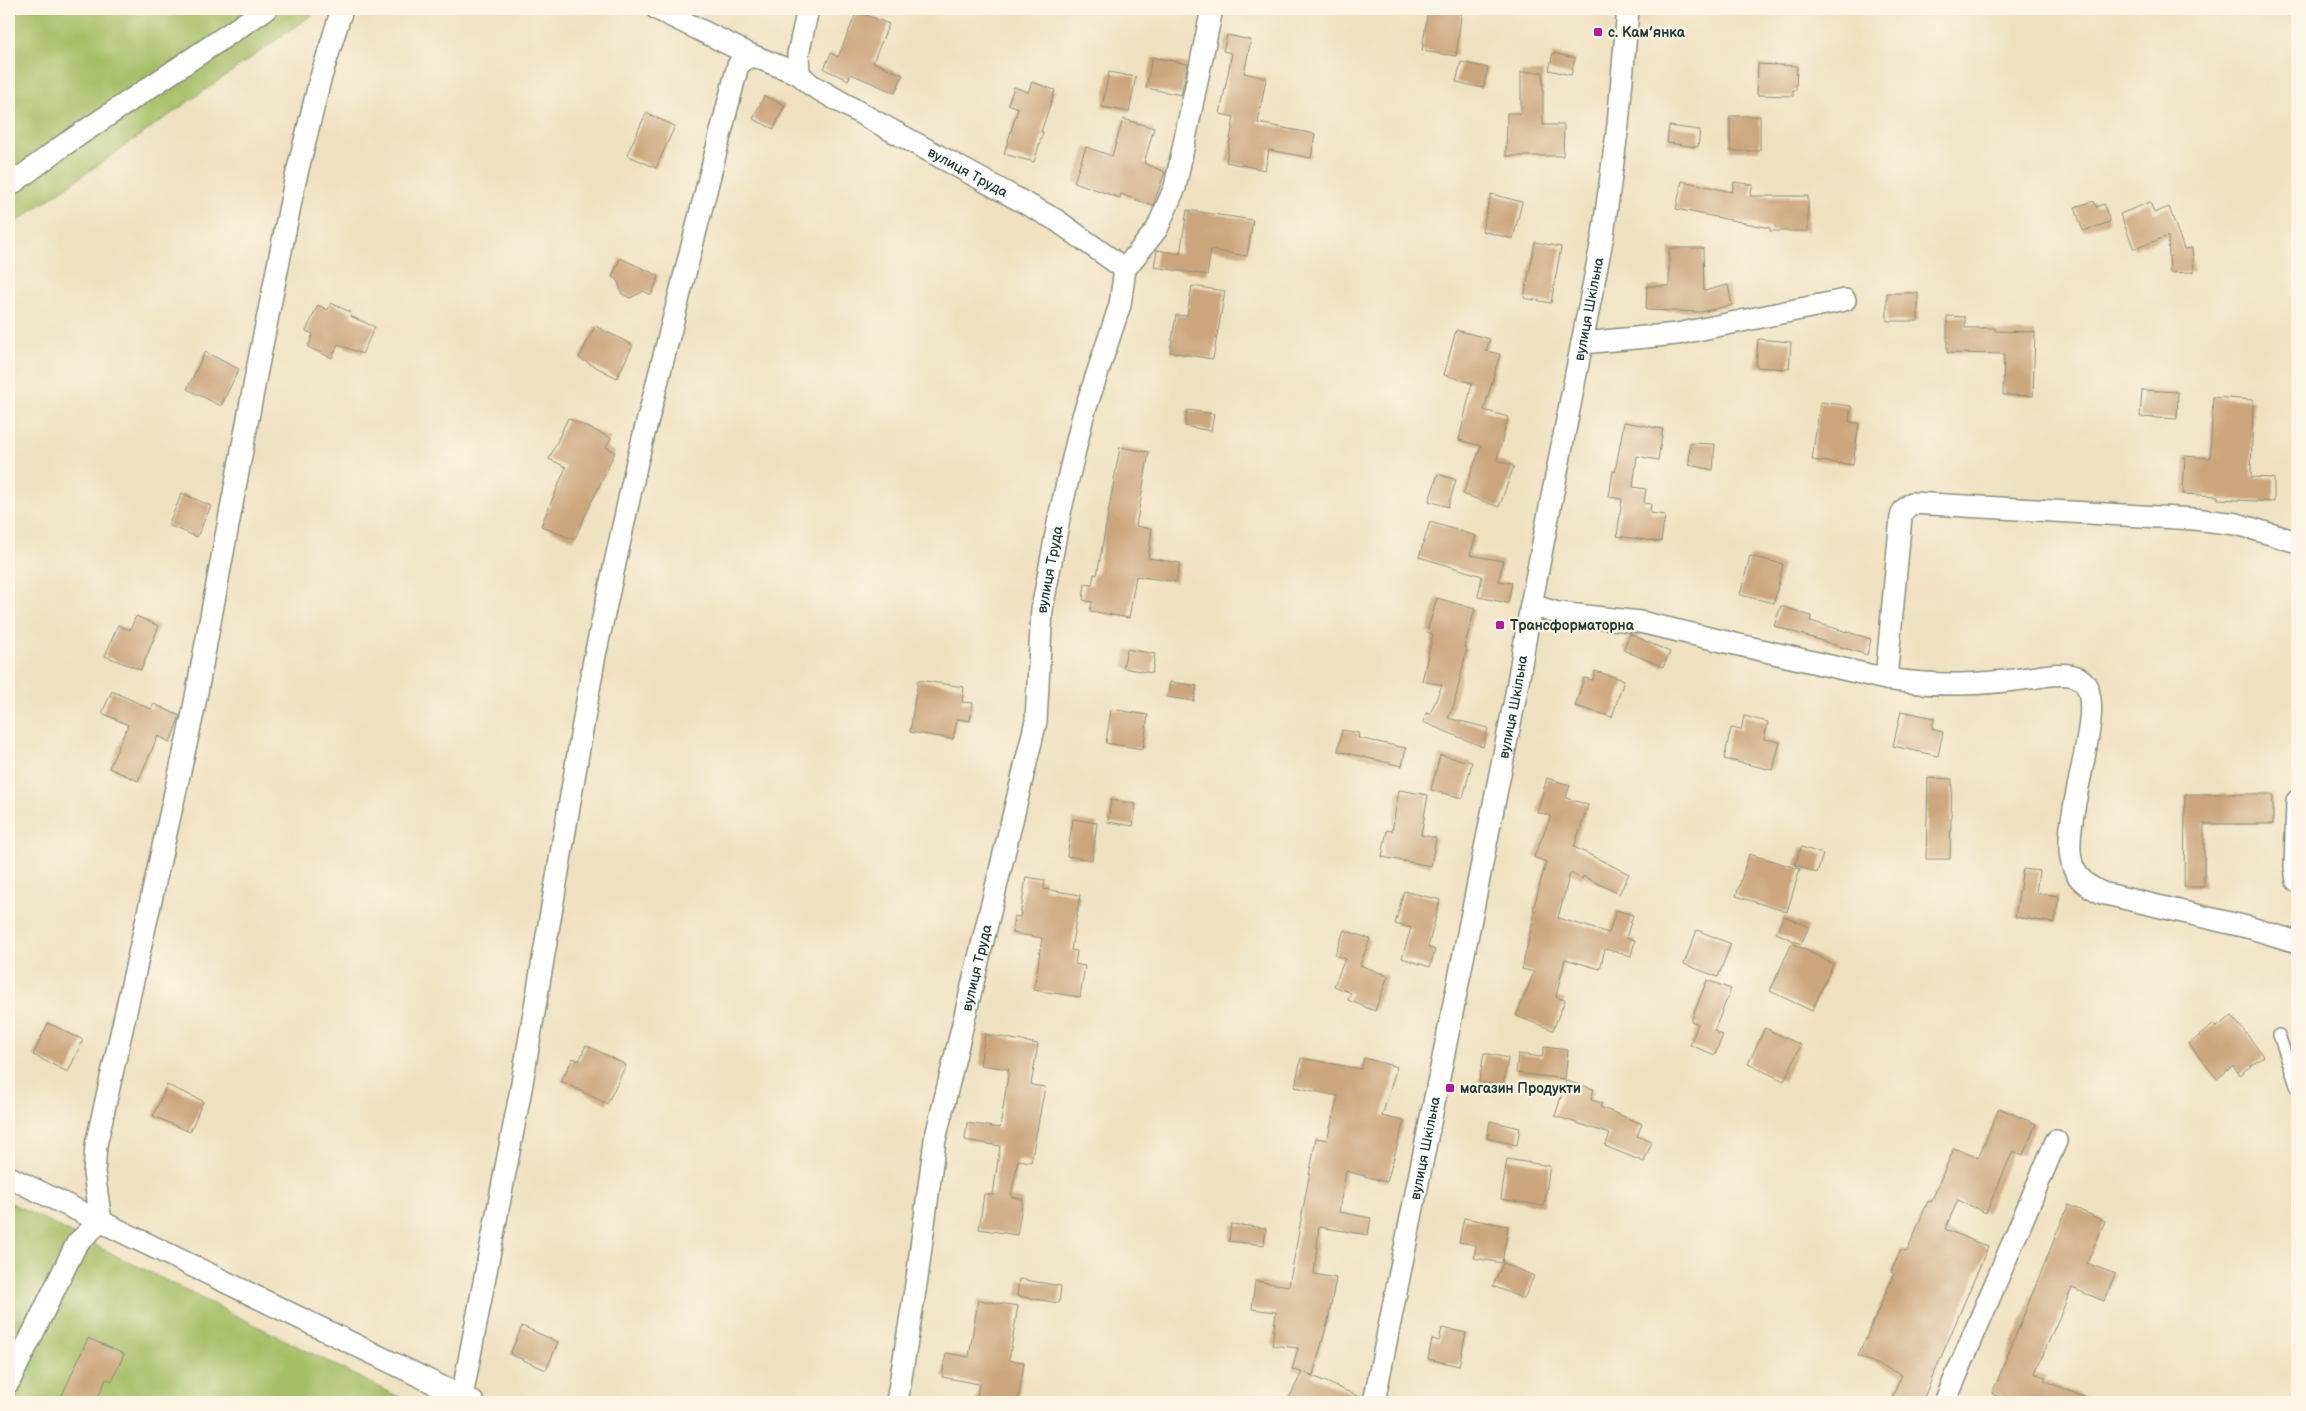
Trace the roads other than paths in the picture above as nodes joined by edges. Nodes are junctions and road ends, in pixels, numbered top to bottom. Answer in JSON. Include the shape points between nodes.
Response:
{"nodes":[{"id":1,"x":266,"y":9,"type":"edge"},
{"id":2,"x":342,"y":9,"type":"edge"},
{"id":3,"x":657,"y":9,"type":"edge"},
{"id":4,"x":808,"y":9,"type":"edge"},
{"id":5,"x":1212,"y":9,"type":"edge"},
{"id":6,"x":1628,"y":9,"type":"edge"},
{"id":7,"x":752,"y":55,"type":"junction"},
{"id":8,"x":799,"y":74,"type":"junction"},
{"id":9,"x":9,"y":186,"type":"edge"},
{"id":10,"x":1125,"y":269,"type":"junction"},
{"id":11,"x":1845,"y":300,"type":"dead end"},
{"id":12,"x":1582,"y":343,"type":"junction"},
{"id":13,"x":2297,"y":542,"type":"edge"},
{"id":14,"x":1531,"y":605,"type":"junction"},
{"id":15,"x":1886,"y":679,"type":"junction"},
{"id":16,"x":2297,"y":801,"type":"edge"},
{"id":17,"x":2297,"y":881,"type":"edge"},
{"id":18,"x":2297,"y":942,"type":"edge"},
{"id":19,"x":2280,"y":1035,"type":"dead end"},
{"id":20,"x":2297,"y":1088,"type":"edge"},
{"id":21,"x":2056,"y":1141,"type":"dead end"},
{"id":22,"x":9,"y":1177,"type":"edge"},
{"id":23,"x":101,"y":1220,"type":"junction"},
{"id":24,"x":9,"y":1382,"type":"edge"},
{"id":25,"x":466,"y":1401,"type":"edge"},
{"id":26,"x":897,"y":1402,"type":"edge"},
{"id":27,"x":1374,"y":1402,"type":"edge"},
{"id":28,"x":1945,"y":1402,"type":"edge"}],
"edges":[{"from":1,"to":9,"type":"street","via":[[61,147]]},
{"from":2,"to":23,"type":"street","via":[[320,80],[295,182],[193,713],[96,1145],[94,1173]]},
{"from":3,"to":7,"type":"street","name":"вулиця Труда"},
{"from":4,"to":8,"type":"street","via":[[798,54]]},
{"from":5,"to":10,"type":"street","via":[[1175,187],[1157,229]]},
{"from":6,"to":12,"type":"street","name":"вулиця Шкільна","via":[[1617,134],[1603,235]]},
{"from":7,"to":8,"type":"street","name":"вулиця Труда"},
{"from":7,"to":25,"type":"street","via":[[738,65],[638,462],[610,588],[591,680]]},
{"from":8,"to":10,"type":"street","name":"вулиця Труда","via":[[811,85],[869,118],[1056,220]]},
{"from":10,"to":26,"type":"street","name":"вулиця Труда","via":[[1120,305],[1083,416],[1060,513],[1042,609],[1036,721],[934,1140]]},
{"from":11,"to":12,"type":"street","via":[[1677,334]]},
{"from":12,"to":14,"type":"street","name":"вулиця Шкільна"},
{"from":13,"to":15,"type":"street","via":[[2237,524],[2194,519],[1912,503],[1901,517]]},
{"from":14,"to":15,"type":"street","via":[[1558,613],[1649,624]]},
{"from":14,"to":27,"type":"street","name":"вулиця Шкільна"},
{"from":15,"to":18,"type":"street","via":[[1960,686],[2044,676],[2078,677],[2087,685],[2091,701],[2090,723],[2074,800],[2070,849],[2073,869],[2084,884],[2102,893]]},
{"from":16,"to":17,"type":"street"},
{"from":19,"to":20,"type":"lane"},
{"from":21,"to":28,"type":"street"},
{"from":22,"to":23,"type":"street"},
{"from":23,"to":24,"type":"street","via":[[77,1244]]},
{"from":23,"to":25,"type":"street"}]}
